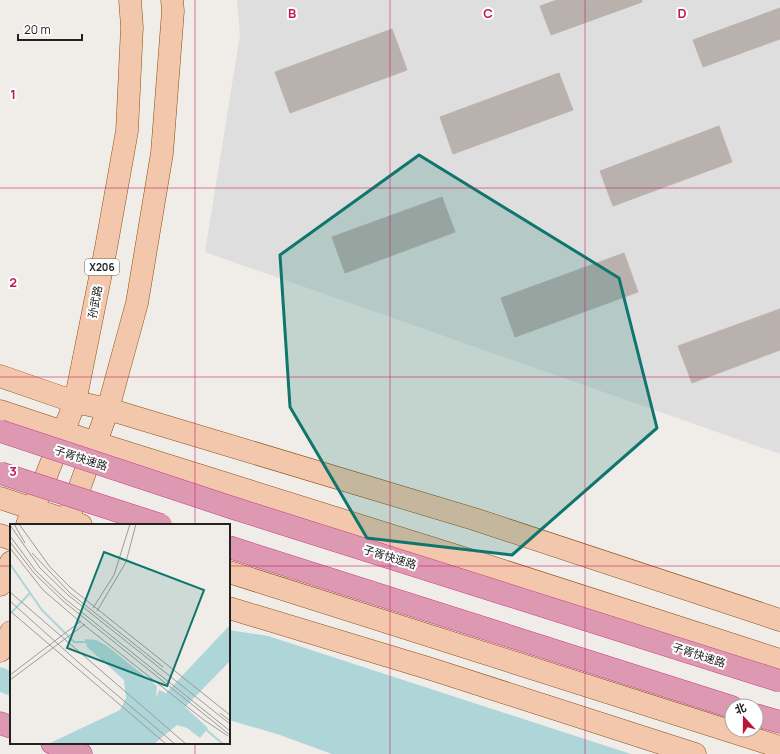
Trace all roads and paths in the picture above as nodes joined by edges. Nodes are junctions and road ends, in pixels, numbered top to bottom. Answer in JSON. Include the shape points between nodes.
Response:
{"nodes":[{"id":1,"x":130,"y":0,"type":"edge"},
{"id":2,"x":172,"y":0,"type":"edge"},
{"id":3,"x":0,"y":376,"type":"edge"},
{"id":4,"x":75,"y":402,"type":"junction"},
{"id":5,"x":108,"y":409,"type":"junction"},
{"id":6,"x":0,"y":411,"type":"edge"},
{"id":7,"x":0,"y":431,"type":"edge"},
{"id":8,"x":63,"y":432,"type":"junction"},
{"id":9,"x":96,"y":443,"type":"junction"},
{"id":10,"x":0,"y":473,"type":"edge"},
{"id":11,"x":0,"y":498,"type":"edge"},
{"id":12,"x":30,"y":517,"type":"edge"},
{"id":13,"x":72,"y":524,"type":"edge"},
{"id":14,"x":158,"y":524,"type":"edge"},
{"id":15,"x":0,"y":535,"type":"edge"},
{"id":16,"x":10,"y":539,"type":"edge"},
{"id":17,"x":230,"y":547,"type":"edge"},
{"id":18,"x":10,"y":564,"type":"edge"},
{"id":19,"x":230,"y":572,"type":"edge"},
{"id":20,"x":0,"y":585,"type":"edge"},
{"id":21,"x":230,"y":608,"type":"edge"},
{"id":22,"x":780,"y":620,"type":"edge"},
{"id":23,"x":10,"y":634,"type":"edge"},
{"id":24,"x":0,"y":651,"type":"edge"},
{"id":25,"x":780,"y":660,"type":"edge"},
{"id":26,"x":780,"y":680,"type":"edge"},
{"id":27,"x":724,"y":704,"type":"edge"},
{"id":28,"x":764,"y":717,"type":"edge"},
{"id":29,"x":780,"y":722,"type":"edge"},
{"id":30,"x":0,"y":723,"type":"edge"},
{"id":31,"x":10,"y":727,"type":"edge"},
{"id":32,"x":55,"y":744,"type":"edge"},
{"id":33,"x":780,"y":747,"type":"edge"},
{"id":34,"x":81,"y":754,"type":"edge"},
{"id":35,"x":695,"y":754,"type":"edge"}],
"edges":[{"from":1,"to":4,"type":"main road","name":"孙武路","number":"X206","via":[[132,27],[127,131]]},
{"from":2,"to":5,"type":"main road","via":[[162,153],[137,303]]},
{"from":3,"to":4,"type":"main road"},
{"from":4,"to":5,"type":"main road"},
{"from":4,"to":8,"type":"main road","name":"孙武路","number":"X206"},
{"from":5,"to":9,"type":"main road"},
{"from":5,"to":22,"type":"main road","via":[[474,519]]},
{"from":6,"to":8,"type":"main road"},
{"from":7,"to":26,"type":"highway","name":"子胥快速路","bridge":true,"via":[[248,513]]},
{"from":8,"to":9,"type":"main road"},
{"from":8,"to":12,"type":"main road","name":"孙武路","number":"X206"},
{"from":9,"to":13,"type":"main road"},
{"from":9,"to":25,"type":"main road"},
{"from":10,"to":14,"type":"highway","bridge":true},
{"from":11,"to":12,"type":"main road"},
{"from":12,"to":13,"type":"main road"},
{"from":15,"to":16,"type":"main road"},
{"from":17,"to":27,"type":"highway"},
{"from":18,"to":20,"type":"main road"},
{"from":19,"to":33,"type":"main road"},
{"from":21,"to":35,"type":"main road","via":[[431,669]]},
{"from":23,"to":24,"type":"main road"},
{"from":28,"to":29,"type":"highway"},
{"from":30,"to":31,"type":"highway"},
{"from":32,"to":34,"type":"highway"}]}
